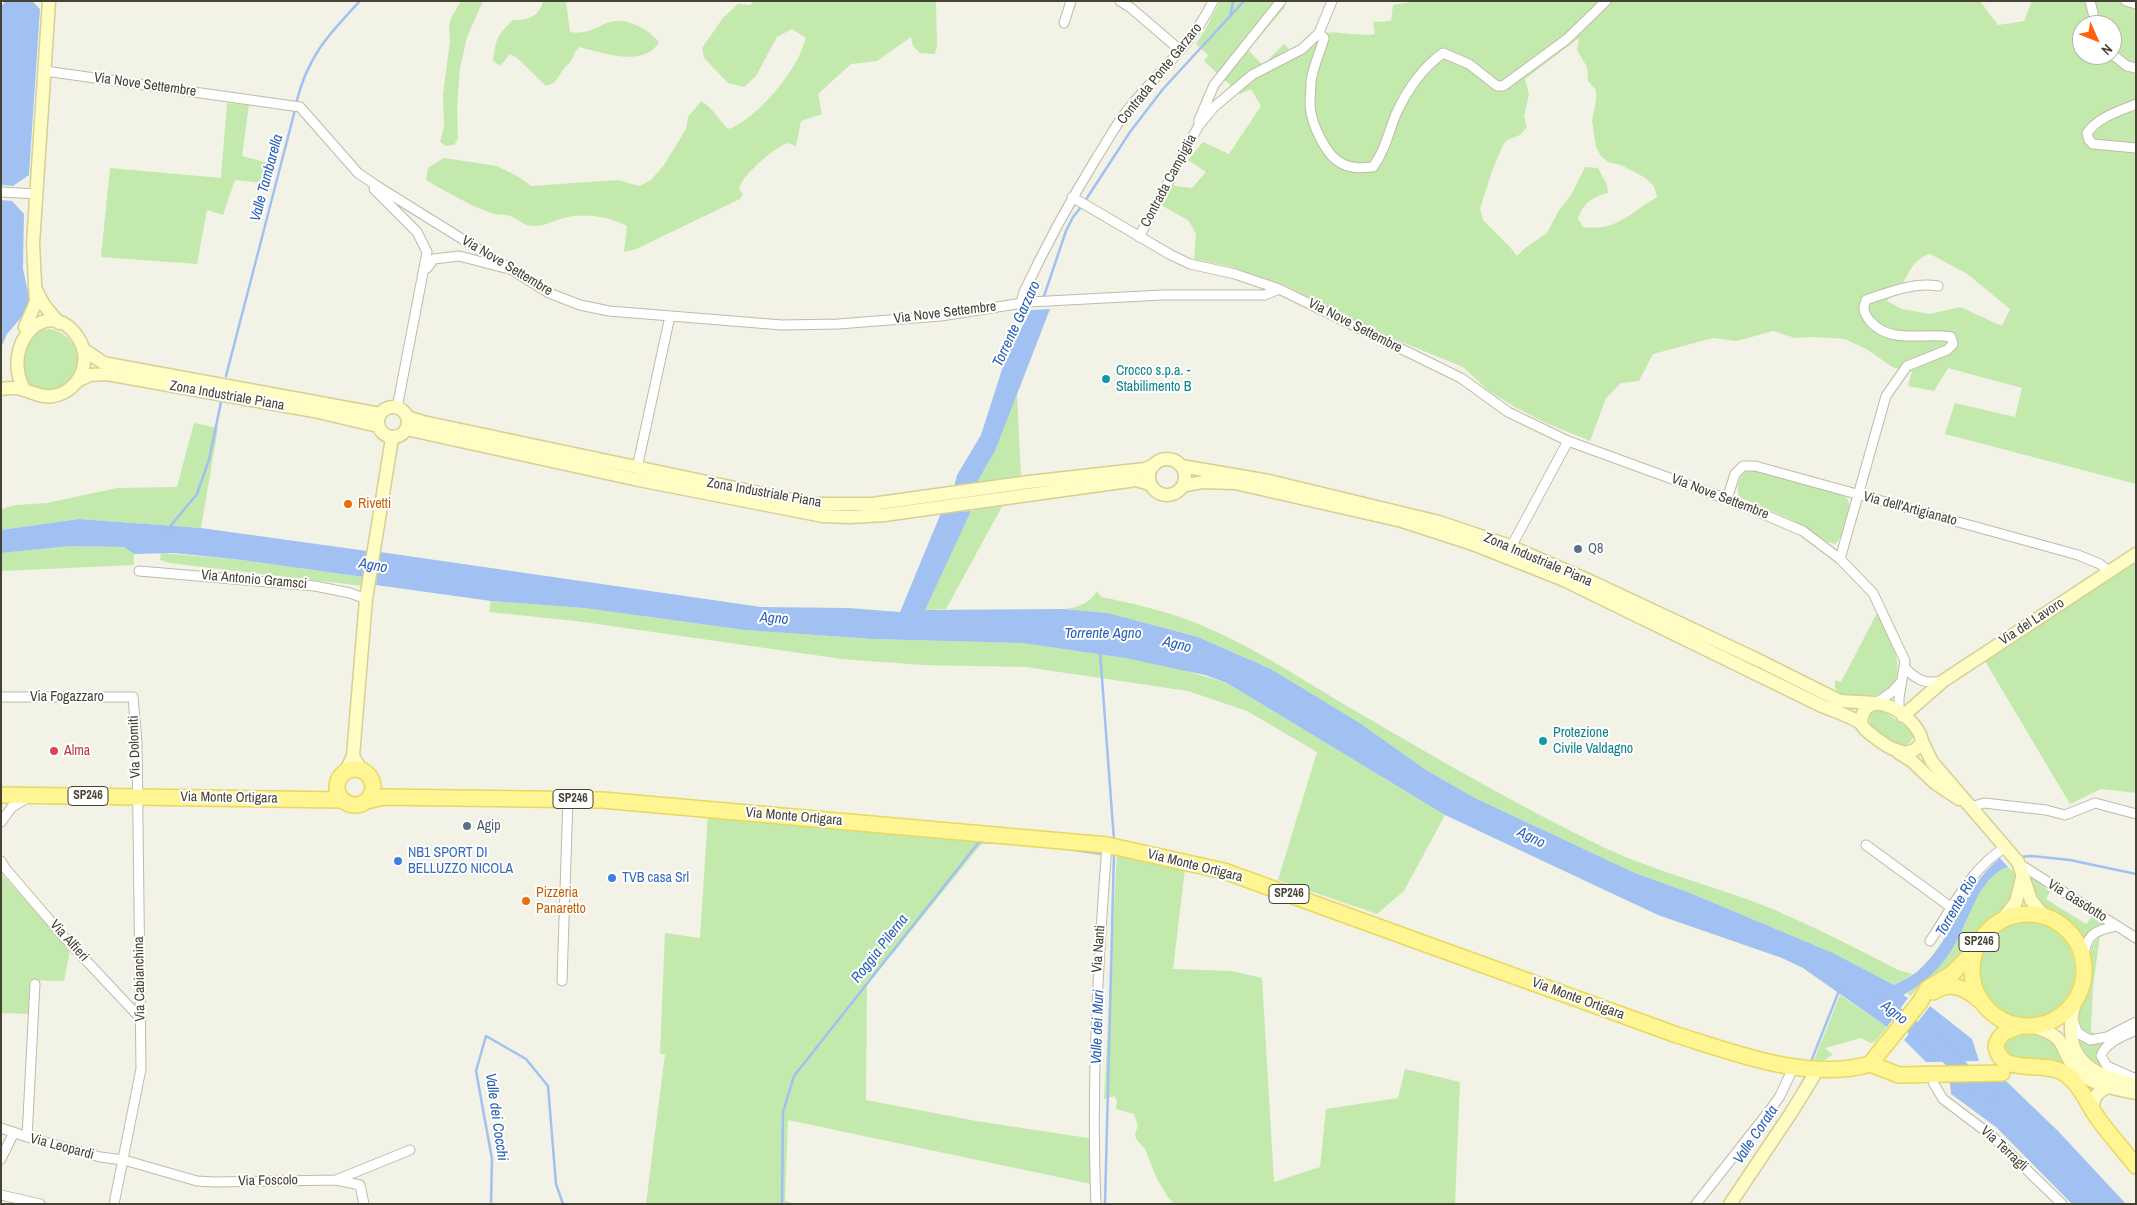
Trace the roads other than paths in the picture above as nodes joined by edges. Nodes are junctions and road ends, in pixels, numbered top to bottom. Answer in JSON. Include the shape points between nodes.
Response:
{"nodes":[{"id":1,"x":49,"y":1,"type":"edge"},
{"id":2,"x":1071,"y":1,"type":"edge"},
{"id":3,"x":1121,"y":1,"type":"edge"},
{"id":4,"x":1213,"y":1,"type":"edge"},
{"id":5,"x":1281,"y":1,"type":"edge"},
{"id":6,"x":1332,"y":1,"type":"edge"},
{"id":7,"x":1606,"y":1,"type":"edge"},
{"id":8,"x":2090,"y":1,"type":"edge"},
{"id":9,"x":2126,"y":1,"type":"edge"},
{"id":10,"x":1133,"y":4,"type":"edge"},
{"id":11,"x":2136,"y":4,"type":"edge"},
{"id":12,"x":2094,"y":15,"type":"edge"},
{"id":13,"x":1064,"y":23,"type":"dead end"},
{"id":14,"x":1319,"y":32,"type":"junction"},
{"id":15,"x":1180,"y":50,"type":"junction"},
{"id":16,"x":2122,"y":62,"type":"edge"},
{"id":17,"x":2136,"y":68,"type":"edge"},
{"id":18,"x":44,"y":71,"type":"junction"},
{"id":19,"x":2136,"y":104,"type":"edge"},
{"id":20,"x":1199,"y":125,"type":"junction"},
{"id":21,"x":2136,"y":148,"type":"edge"},
{"id":22,"x":358,"y":173,"type":"junction"},
{"id":23,"x":1,"y":192,"type":"edge"},
{"id":24,"x":37,"y":194,"type":"junction"},
{"id":25,"x":1072,"y":197,"type":"junction"},
{"id":26,"x":1139,"y":237,"type":"junction"},
{"id":27,"x":513,"y":270,"type":"junction"},
{"id":28,"x":424,"y":271,"type":"junction"},
{"id":29,"x":1938,"y":286,"type":"dead end"},
{"id":30,"x":1279,"y":289,"type":"junction"},
{"id":31,"x":36,"y":290,"type":"junction"},
{"id":32,"x":1025,"y":302,"type":"junction"},
{"id":33,"x":670,"y":316,"type":"junction"},
{"id":34,"x":59,"y":323,"type":"junction"},
{"id":35,"x":26,"y":327,"type":"junction"},
{"id":36,"x":84,"y":350,"type":"junction"},
{"id":37,"x":77,"y":381,"type":"junction"},
{"id":38,"x":1,"y":389,"type":"edge"},
{"id":39,"x":24,"y":390,"type":"junction"},
{"id":40,"x":397,"y":408,"type":"junction"},
{"id":41,"x":379,"y":420,"type":"junction"},
{"id":42,"x":407,"y":423,"type":"junction"},
{"id":43,"x":392,"y":438,"type":"junction"},
{"id":44,"x":1568,"y":441,"type":"junction"},
{"id":45,"x":1154,"y":465,"type":"junction"},
{"id":46,"x":1181,"y":466,"type":"junction"},
{"id":47,"x":637,"y":468,"type":"junction"},
{"id":48,"x":1150,"y":484,"type":"junction"},
{"id":49,"x":1183,"y":486,"type":"junction"},
{"id":50,"x":1858,"y":495,"type":"junction"},
{"id":51,"x":1727,"y":499,"type":"junction"},
{"id":52,"x":1511,"y":547,"type":"junction"},
{"id":53,"x":2136,"y":554,"type":"edge"},
{"id":54,"x":1840,"y":559,"type":"junction"},
{"id":55,"x":139,"y":571,"type":"dead end"},
{"id":56,"x":2110,"y":571,"type":"junction"},
{"id":57,"x":367,"y":594,"type":"junction"},
{"id":58,"x":1906,"y":669,"type":"junction"},
{"id":59,"x":1902,"y":681,"type":"junction"},
{"id":60,"x":1943,"y":681,"type":"junction"},
{"id":61,"x":1929,"y":692,"type":"junction"},
{"id":62,"x":1,"y":697,"type":"edge"},
{"id":63,"x":133,"y":697,"type":"joint"},
{"id":64,"x":1876,"y":703,"type":"junction"},
{"id":65,"x":1901,"y":714,"type":"junction"},
{"id":66,"x":1862,"y":724,"type":"junction"},
{"id":67,"x":1921,"y":738,"type":"junction"},
{"id":68,"x":1899,"y":752,"type":"junction"},
{"id":69,"x":354,"y":770,"type":"junction"},
{"id":70,"x":373,"y":785,"type":"junction"},
{"id":71,"x":339,"y":794,"type":"junction"},
{"id":72,"x":2,"y":795,"type":"edge"},
{"id":73,"x":35,"y":795,"type":"junction"},
{"id":74,"x":137,"y":796,"type":"junction"},
{"id":75,"x":383,"y":797,"type":"junction"},
{"id":76,"x":568,"y":799,"type":"junction"},
{"id":77,"x":367,"y":801,"type":"junction"},
{"id":78,"x":1971,"y":808,"type":"junction"},
{"id":79,"x":8,"y":812,"type":"junction"},
{"id":80,"x":2136,"y":814,"type":"edge"},
{"id":81,"x":1,"y":822,"type":"edge"},
{"id":82,"x":1106,"y":845,"type":"junction"},
{"id":83,"x":1866,"y":845,"type":"dead end"},
{"id":84,"x":2008,"y":849,"type":"junction"},
{"id":85,"x":1,"y":861,"type":"edge"},
{"id":86,"x":2018,"y":862,"type":"junction"},
{"id":87,"x":2022,"y":875,"type":"junction"},
{"id":88,"x":1952,"y":908,"type":"junction"},
{"id":89,"x":2044,"y":916,"type":"junction"},
{"id":90,"x":2001,"y":921,"type":"junction"},
{"id":91,"x":2117,"y":926,"type":"junction"},
{"id":92,"x":2136,"y":938,"type":"edge"},
{"id":93,"x":1930,"y":941,"type":"dead end"},
{"id":94,"x":1975,"y":950,"type":"junction"},
{"id":95,"x":2083,"y":961,"type":"junction"},
{"id":96,"x":562,"y":981,"type":"dead end"},
{"id":97,"x":36,"y":984,"type":"dead end"},
{"id":98,"x":2076,"y":999,"type":"junction"},
{"id":99,"x":1920,"y":1002,"type":"junction"},
{"id":100,"x":1984,"y":1006,"type":"junction"},
{"id":101,"x":2071,"y":1014,"type":"junction"},
{"id":102,"x":141,"y":1019,"type":"junction"},
{"id":103,"x":2136,"y":1022,"type":"edge"},
{"id":104,"x":2026,"y":1026,"type":"junction"},
{"id":105,"x":2136,"y":1030,"type":"edge"},
{"id":106,"x":1882,"y":1051,"type":"junction"},
{"id":107,"x":1992,"y":1059,"type":"junction"},
{"id":108,"x":1870,"y":1064,"type":"junction"},
{"id":109,"x":1794,"y":1066,"type":"junction"},
{"id":110,"x":1818,"y":1069,"type":"junction"},
{"id":111,"x":1981,"y":1072,"type":"junction"},
{"id":112,"x":2002,"y":1073,"type":"junction"},
{"id":113,"x":1934,"y":1074,"type":"junction"},
{"id":114,"x":1899,"y":1075,"type":"junction"},
{"id":115,"x":2136,"y":1079,"type":"edge"},
{"id":116,"x":2136,"y":1085,"type":"edge"},
{"id":117,"x":2109,"y":1087,"type":"junction"},
{"id":118,"x":2136,"y":1093,"type":"edge"},
{"id":119,"x":2096,"y":1115,"type":"junction"},
{"id":120,"x":1,"y":1128,"type":"edge"},
{"id":121,"x":14,"y":1132,"type":"junction"},
{"id":122,"x":27,"y":1137,"type":"junction"},
{"id":123,"x":410,"y":1150,"type":"dead end"},
{"id":124,"x":1,"y":1159,"type":"edge"},
{"id":125,"x":124,"y":1160,"type":"junction"},
{"id":126,"x":2136,"y":1166,"type":"edge"},
{"id":127,"x":336,"y":1180,"type":"junction"},
{"id":128,"x":1,"y":1195,"type":"edge"},
{"id":129,"x":40,"y":1204,"type":"edge"},
{"id":130,"x":114,"y":1204,"type":"edge"},
{"id":131,"x":364,"y":1204,"type":"edge"},
{"id":132,"x":1096,"y":1204,"type":"edge"},
{"id":133,"x":1696,"y":1204,"type":"edge"},
{"id":134,"x":1730,"y":1204,"type":"edge"},
{"id":135,"x":2062,"y":1204,"type":"edge"}],
"edges":[{"from":1,"to":18,"type":"main road"},
{"from":2,"to":13,"type":"street"},
{"from":3,"to":10,"type":"street"},
{"from":4,"to":15,"type":"street","name":"Contrada Ponte Garzaro","via":[[1203,22]]},
{"from":5,"to":20,"type":"street","name":"Contrada Campiglia","via":[[1214,85]]},
{"from":6,"to":14,"type":"street"},
{"from":7,"to":14,"type":"street","via":[[1567,39],[1503,86],[1497,86],[1469,64],[1443,53],[1427,64],[1396,114],[1383,154],[1373,167],[1364,168],[1341,164],[1330,154],[1314,125],[1310,107],[1311,81],[1315,59],[1324,38]]},
{"from":8,"to":12,"type":"street"},
{"from":9,"to":11,"type":"street"},
{"from":10,"to":15,"type":"street"},
{"from":14,"to":20,"type":"street","name":"Contrada Campiglia","via":[[1302,49],[1252,74]]},
{"from":15,"to":25,"type":"street","name":"Contrada Ponte Garzaro","via":[[1125,114]]},
{"from":16,"to":17,"type":"street"},
{"from":18,"to":22,"type":"street","name":"Via Nove Settembre","via":[[300,107]]},
{"from":18,"to":24,"type":"main road"},
{"from":19,"to":21,"type":"street","via":[[2102,119],[2087,133],[2088,140],[2094,144]]},
{"from":20,"to":26,"type":"street","name":"Contrada Campiglia"},
{"from":22,"to":27,"type":"street","name":"Via Nove Settembre"},
{"from":22,"to":28,"type":"street","via":[[416,232],[428,252]]},
{"from":23,"to":24,"type":"street"},
{"from":24,"to":31,"type":"main road","via":[[33,244]]},
{"from":25,"to":26,"type":"street"},
{"from":25,"to":32,"type":"street","name":"Contrada Ponte Garzaro","via":[[1034,270]]},
{"from":26,"to":30,"type":"street","via":[[1190,264],[1235,274]]},
{"from":27,"to":28,"type":"street","via":[[459,256],[434,259]]},
{"from":27,"to":33,"type":"street","name":"Via Nove Settembre","via":[[549,293],[580,305]]},
{"from":28,"to":40,"type":"street"},
{"from":29,"to":50,"type":"street","via":[[1913,285],[1866,300],[1864,314],[1877,329],[1901,336],[1939,335],[1951,338],[1953,344],[1947,350],[1907,366],[1896,380],[1886,396]]},
{"from":30,"to":32,"type":"street","name":"Via Nove Settembre","via":[[1265,295],[1162,295]]},
{"from":30,"to":44,"type":"street","name":"Via Nove Settembre","via":[[1461,378],[1508,412]]},
{"from":31,"to":34,"type":"main road","name":"Zona Industriale Piana"},
{"from":31,"to":35,"type":"main road","via":[[36,302]]},
{"from":32,"to":33,"type":"street","name":"Via Nove Settembre","via":[[940,316],[838,324],[782,325]]},
{"from":33,"to":47,"type":"street"},
{"from":34,"to":35,"type":"main road","via":[[42,321]]},
{"from":34,"to":36,"type":"main road","name":"Zona Industriale Piana","via":[[75,333]]},
{"from":35,"to":39,"type":"main road","via":[[13,341],[7,362]]},
{"from":36,"to":37,"type":"main road","via":[[85,361]]},
{"from":36,"to":41,"type":"main road","name":"Zona Industriale Piana","via":[[108,364]]},
{"from":37,"to":39,"type":"main road","name":"Zona Industriale Piana","via":[[62,394],[52,396],[42,397]]},
{"from":37,"to":41,"type":"main road","name":"Zona Industriale Piana","via":[[90,375],[107,374],[314,412]]},
{"from":38,"to":39,"type":"main road","name":"Zona Industriale Piana"},
{"from":40,"to":41,"type":"main road","name":"Zona Industriale Piana","via":[[388,408]]},
{"from":40,"to":42,"type":"main road","name":"Zona Industriale Piana"},
{"from":41,"to":43,"type":"main road","name":"Zona Industriale Piana","via":[[384,434]]},
{"from":42,"to":43,"type":"main road","via":[[401,435]]},
{"from":42,"to":47,"type":"main road","name":"Zona Industriale Piana","via":[[423,422]]},
{"from":42,"to":48,"type":"main road","name":"Zona Industriale Piana","via":[[823,516],[850,517],[930,509],[1136,480]]},
{"from":43,"to":57,"type":"main road"},
{"from":44,"to":51,"type":"street","name":"Via Nove Settembre"},
{"from":44,"to":52,"type":"street"},
{"from":45,"to":46,"type":"main road","via":[[1171,460]]},
{"from":45,"to":47,"type":"main road","name":"Zona Industriale Piana","via":[[1145,469],[872,504],[811,504]]},
{"from":45,"to":48,"type":"main road"},
{"from":46,"to":49,"type":"main road","via":[[1185,476]]},
{"from":46,"to":52,"type":"main road","name":"Zona Industriale Piana","via":[[1340,496],[1439,522]]},
{"from":48,"to":49,"type":"main road","via":[[1167,496]]},
{"from":49,"to":66,"type":"main road","name":"Zona Industriale Piana","via":[[1202,482],[1235,483],[1402,522],[1470,543],[1564,580]]},
{"from":50,"to":51,"type":"street","name":"Via dell'Artigianato","via":[[1755,466],[1743,466],[1735,474]]},
{"from":50,"to":54,"type":"street"},
{"from":50,"to":56,"type":"street","name":"Via dell'Artigianato","via":[[2078,555]]},
{"from":51,"to":54,"type":"street","name":"Via Nove Settembre","via":[[1803,531]]},
{"from":52,"to":64,"type":"main road","name":"Zona Industriale Piana","via":[[1840,701]]},
{"from":53,"to":56,"type":"main road","name":"Via del Lavoro"},
{"from":54,"to":58,"type":"street","name":"Via Nove Settembre","via":[[1873,593],[1904,654]]},
{"from":55,"to":57,"type":"street","name":"Via Antonio Gramsci","via":[[316,586]]},
{"from":56,"to":60,"type":"main road","name":"Via del Lavoro"},
{"from":57,"to":69,"type":"main road"},
{"from":58,"to":59,"type":"street"},
{"from":58,"to":60,"type":"street","via":[[1918,681]]},
{"from":59,"to":64,"type":"street"},
{"from":59,"to":65,"type":"street"},
{"from":60,"to":61,"type":"main road","name":"Via del Lavoro"},
{"from":61,"to":65,"type":"main road","name":"Via del Lavoro"},
{"from":61,"to":67,"type":"main road","via":[[1920,717]]},
{"from":62,"to":63,"type":"street","name":"Via Fogazzaro"},
{"from":63,"to":74,"type":"street","name":"Via Dolomiti"},
{"from":64,"to":65,"type":"main road","via":[[1885,704]]},
{"from":64,"to":66,"type":"main road","via":[[1864,714]]},
{"from":65,"to":67,"type":"main road","via":[[1916,726]]},
{"from":66,"to":68,"type":"main road","name":"Zona Industriale Piana"},
{"from":67,"to":68,"type":"main road","via":[[1912,752]]},
{"from":67,"to":78,"type":"main road","via":[[1932,762]]},
{"from":68,"to":78,"type":"main road","name":"Zona Industriale Piana"},
{"from":69,"to":70,"type":"main road","via":[[369,776]]},
{"from":69,"to":71,"type":"main road","via":[[339,778]]},
{"from":70,"to":75,"type":"main road"},
{"from":70,"to":77,"type":"main road"},
{"from":71,"to":74,"type":"main road","name":"Via Monte Ortigara","number":"SP246","via":[[320,799]]},
{"from":71,"to":77,"type":"main road","via":[[354,806]]},
{"from":72,"to":73,"type":"main road","number":"SP246"},
{"from":72,"to":79,"type":"street"},
{"from":73,"to":74,"type":"main road","number":"SP246"},
{"from":73,"to":79,"type":"street"},
{"from":74,"to":102,"type":"street","name":"Via Cabianchina"},
{"from":75,"to":76,"type":"main road","name":"Via Monte Ortigara","number":"SP246"},
{"from":75,"to":77,"type":"main road","name":"Via Monte Ortigara"},
{"from":76,"to":82,"type":"main road","name":"Via Monte Ortigara","number":"SP246"},
{"from":76,"to":96,"type":"street"},
{"from":78,"to":80,"type":"street","via":[[1984,803],[2065,815],[2095,802]]},
{"from":78,"to":84,"type":"main road"},
{"from":79,"to":81,"type":"street"},
{"from":82,"to":109,"type":"main road","name":"Via Monte Ortigara","number":"SP246","via":[[1224,871],[1677,1035],[1744,1056]]},
{"from":82,"to":132,"type":"street","name":"Via Nanti","via":[[1097,970],[1093,1131]]},
{"from":83,"to":88,"type":"street"},
{"from":84,"to":86,"type":"main road"},
{"from":84,"to":88,"type":"street","via":[[1989,858]]},
{"from":85,"to":102,"type":"street","name":"Via Alfieri","via":[[65,938]]},
{"from":86,"to":87,"type":"main road"},
{"from":86,"to":91,"type":"street","name":"Via Gasdotto"},
{"from":87,"to":89,"type":"main road","via":[[2031,900]]},
{"from":87,"to":90,"type":"main road","via":[[2016,902]]},
{"from":88,"to":93,"type":"street"},
{"from":89,"to":90,"type":"main road","number":"SP246","via":[[2015,915]]},
{"from":89,"to":95,"type":"main road","number":"SP246","via":[[2066,929],[2074,938]]},
{"from":90,"to":94,"type":"main road","number":"SP246","via":[[1981,938]]},
{"from":91,"to":92,"type":"street","name":"Via Gasdotto"},
{"from":91,"to":95,"type":"street","via":[[2088,938]]},
{"from":94,"to":99,"type":"main road","number":"SP246","via":[[1953,973],[1927,989]]},
{"from":94,"to":100,"type":"main road","number":"SP246","via":[[1971,968],[1974,986]]},
{"from":95,"to":98,"type":"main road","number":"SP246","via":[[2082,984]]},
{"from":97,"to":122,"type":"street"},
{"from":98,"to":101,"type":"main road"},
{"from":98,"to":104,"type":"main road","number":"SP246","via":[[2057,1018],[2045,1024]]},
{"from":99,"to":100,"type":"main road","via":[[1939,988],[1950,985],[1969,991]]},
{"from":99,"to":106,"type":"main road"},
{"from":100,"to":104,"type":"main road","via":[[2002,1021]]},
{"from":100,"to":107,"type":"main road","via":[[1992,1019],[1989,1045]]},
{"from":101,"to":103,"type":"street","via":[[2074,1028],[2090,1040],[2108,1037]]},
{"from":101,"to":116,"type":"main road","via":[[2070,1035],[2078,1054],[2088,1066]]},
{"from":102,"to":125,"type":"street","name":"Via Cabianchina","via":[[141,1069]]},
{"from":104,"to":117,"type":"main road","via":[[2054,1034],[2082,1074]]},
{"from":104,"to":119,"type":"main road","via":[[2006,1031],[2000,1036],[1996,1046],[2001,1059],[2007,1064],[2043,1066],[2063,1072]]},
{"from":105,"to":115,"type":"street","via":[[2111,1044],[2101,1056],[2107,1066]]},
{"from":106,"to":108,"type":"main road"},
{"from":106,"to":114,"type":"main road"},
{"from":107,"to":111,"type":"main road","via":[[1991,1065]]},
{"from":107,"to":112,"type":"main road"},
{"from":108,"to":110,"type":"main road","number":"SP246"},
{"from":108,"to":114,"type":"main road"},
{"from":109,"to":110,"type":"main road","number":"SP246"},
{"from":109,"to":133,"type":"street","via":[[1780,1096]]},
{"from":110,"to":134,"type":"main road","via":[[1792,1114]]},
{"from":111,"to":112,"type":"main road"},
{"from":111,"to":113,"type":"main road"},
{"from":112,"to":119,"type":"main road","via":[[2034,1074],[2058,1080]]},
{"from":113,"to":114,"type":"main road"},
{"from":113,"to":135,"type":"street","name":"Via Terragli","via":[[1934,1084],[1943,1099],[1992,1136]]},
{"from":117,"to":118,"type":"main road"},
{"from":117,"to":119,"type":"main road","via":[[2094,1098]]},
{"from":119,"to":126,"type":"main road"},
{"from":120,"to":121,"type":"street","name":"Via Leopardi"},
{"from":121,"to":122,"type":"street","name":"Via Leopardi"},
{"from":121,"to":124,"type":"street"},
{"from":122,"to":125,"type":"street","name":"Via Leopardi","via":[[100,1157]]},
{"from":123,"to":127,"type":"street","name":"Via Foscolo"},
{"from":125,"to":127,"type":"street","name":"Via Foscolo","via":[[197,1181]]},
{"from":125,"to":130,"type":"street","name":"Via Cabianchina"},
{"from":127,"to":131,"type":"street","via":[[360,1185]]},
{"from":128,"to":129,"type":"street"}]}
